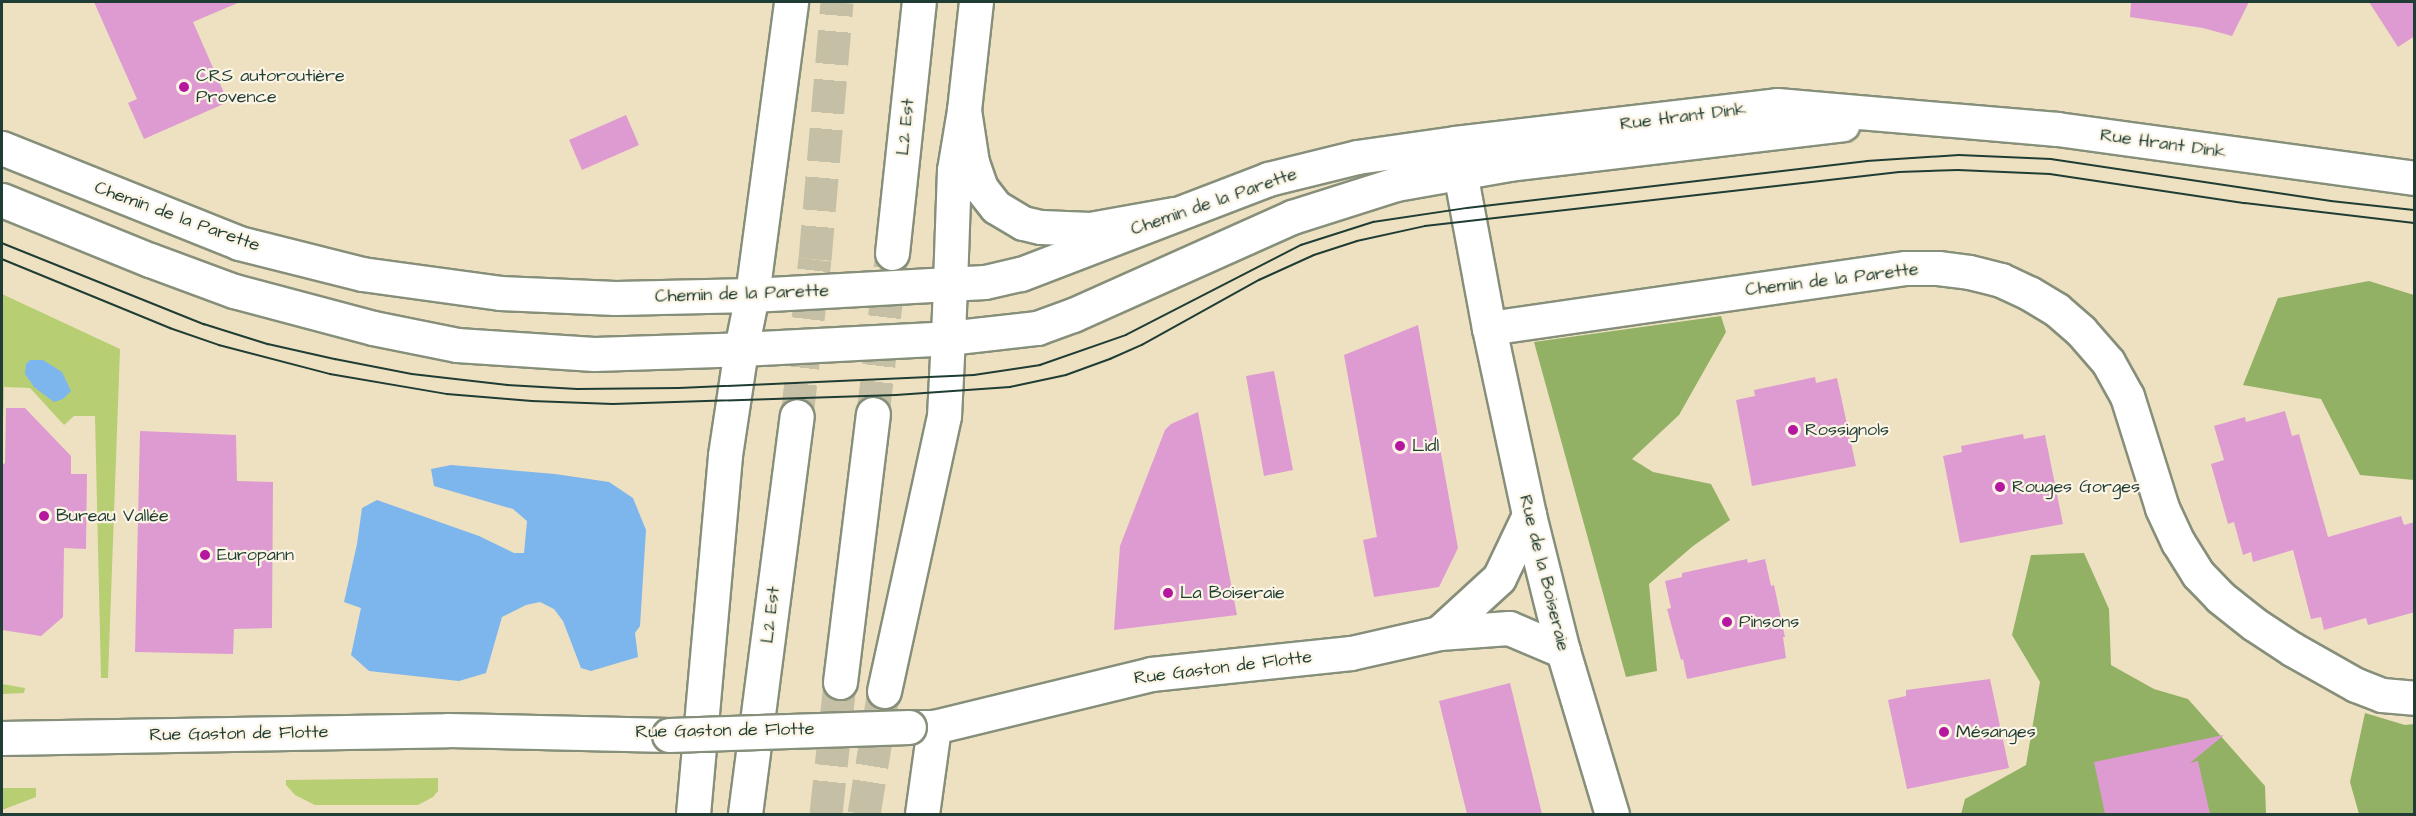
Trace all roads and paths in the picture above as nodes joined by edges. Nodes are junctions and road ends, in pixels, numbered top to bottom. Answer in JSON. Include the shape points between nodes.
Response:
{"nodes":[{"id":1,"x":791,"y":2,"type":"edge"},
{"id":2,"x":919,"y":2,"type":"edge"},
{"id":3,"x":976,"y":2,"type":"edge"},
{"id":4,"x":964,"y":110,"type":"junction"},
{"id":5,"x":2,"y":148,"type":"edge"},
{"id":6,"x":1458,"y":157,"type":"junction"},
{"id":7,"x":2415,"y":178,"type":"edge"},
{"id":8,"x":2,"y":200,"type":"edge"},
{"id":9,"x":1174,"y":214,"type":"junction"},
{"id":10,"x":892,"y":254,"type":"tunnel mouth"},
{"id":11,"x":950,"y":284,"type":"junction"},
{"id":12,"x":752,"y":295,"type":"junction"},
{"id":13,"x":1489,"y":328,"type":"junction"},
{"id":14,"x":948,"y":338,"type":"junction"},
{"id":15,"x":741,"y":349,"type":"junction"},
{"id":16,"x":873,"y":414,"type":"tunnel mouth"},
{"id":17,"x":796,"y":416,"type":"tunnel mouth"},
{"id":18,"x":1529,"y":515,"type":"junction"},
{"id":19,"x":1439,"y":633,"type":"junction"},
{"id":20,"x":1563,"y":651,"type":"junction"},
{"id":21,"x":840,"y":682,"type":"tunnel mouth"},
{"id":22,"x":884,"y":691,"type":"tunnel mouth"},
{"id":23,"x":2415,"y":698,"type":"edge"},
{"id":24,"x":922,"y":727,"type":"junction"},
{"id":25,"x":2,"y":738,"type":"edge"},
{"id":26,"x":693,"y":814,"type":"edge"},
{"id":27,"x":745,"y":814,"type":"edge"},
{"id":28,"x":922,"y":814,"type":"edge"},
{"id":29,"x":1612,"y":814,"type":"edge"}],
"edges":[{"from":1,"to":12,"type":"main road"},
{"from":2,"to":10,"type":"main road","name":"L2 Est"},
{"from":3,"to":4,"type":"main road"},
{"from":4,"to":9,"type":"main road","via":[[972,162],[981,188],[996,207],[1023,223],[1041,228],[1090,229]]},
{"from":4,"to":11,"type":"main road","via":[[954,170]]},
{"from":5,"to":12,"type":"main road","name":"Chemin de la Parette","via":[[239,243],[362,274],[541,296]]},
{"from":6,"to":7,"type":"main road","name":"Rue Hrant Dink","via":[[1777,105],[2057,129]]},
{"from":6,"to":9,"type":"main road","name":"Chemin de la Parette","via":[[1357,157],[1268,179]]},
{"from":6,"to":13,"type":"main road"},
{"from":6,"to":14,"type":"main road","via":[[1396,184],[1292,217],[1037,328]]},
{"from":8,"to":15,"type":"main road","via":[[234,291],[447,343],[594,354]]},
{"from":9,"to":11,"type":"main road","name":"Chemin de la Parette","via":[[1021,274]]},
{"from":11,"to":12,"type":"main road","name":"Chemin de la Parette"},
{"from":11,"to":14,"type":"main road"},
{"from":12,"to":15,"type":"main road"},
{"from":13,"to":18,"type":"main road","name":"Rue de la Boiseraie"},
{"from":13,"to":23,"type":"main road","name":"Chemin de la Parette","via":[[1906,268],[1959,270],[2001,280],[2057,310],[2108,362],[2127,396],[2162,508],[2178,542],[2198,574],[2220,597],[2292,650],[2356,685],[2382,695]]},
{"from":14,"to":15,"type":"main road"},
{"from":14,"to":22,"type":"main road","via":[[944,416]]},
{"from":15,"to":26,"type":"main road","via":[[725,455]]},
{"from":16,"to":21,"type":"main road"},
{"from":17,"to":27,"type":"main road","name":"L2 Est"},
{"from":18,"to":19,"type":"main road","name":"Rue Gaston de Flotte","via":[[1500,578]]},
{"from":18,"to":20,"type":"main road","name":"Rue de la Boiseraie"},
{"from":19,"to":20,"type":"main road","name":"Rue Gaston de Flotte","via":[[1509,628]]},
{"from":19,"to":24,"type":"main road","name":"Rue Gaston de Flotte","via":[[1352,653],[1151,674]]},
{"from":20,"to":29,"type":"main road","name":"Rue de la Boiseraie"},
{"from":24,"to":25,"type":"main road","name":"Rue Gaston de Flotte","bridge":true,"via":[[669,735],[448,730]]},
{"from":24,"to":28,"type":"main road"}]}
